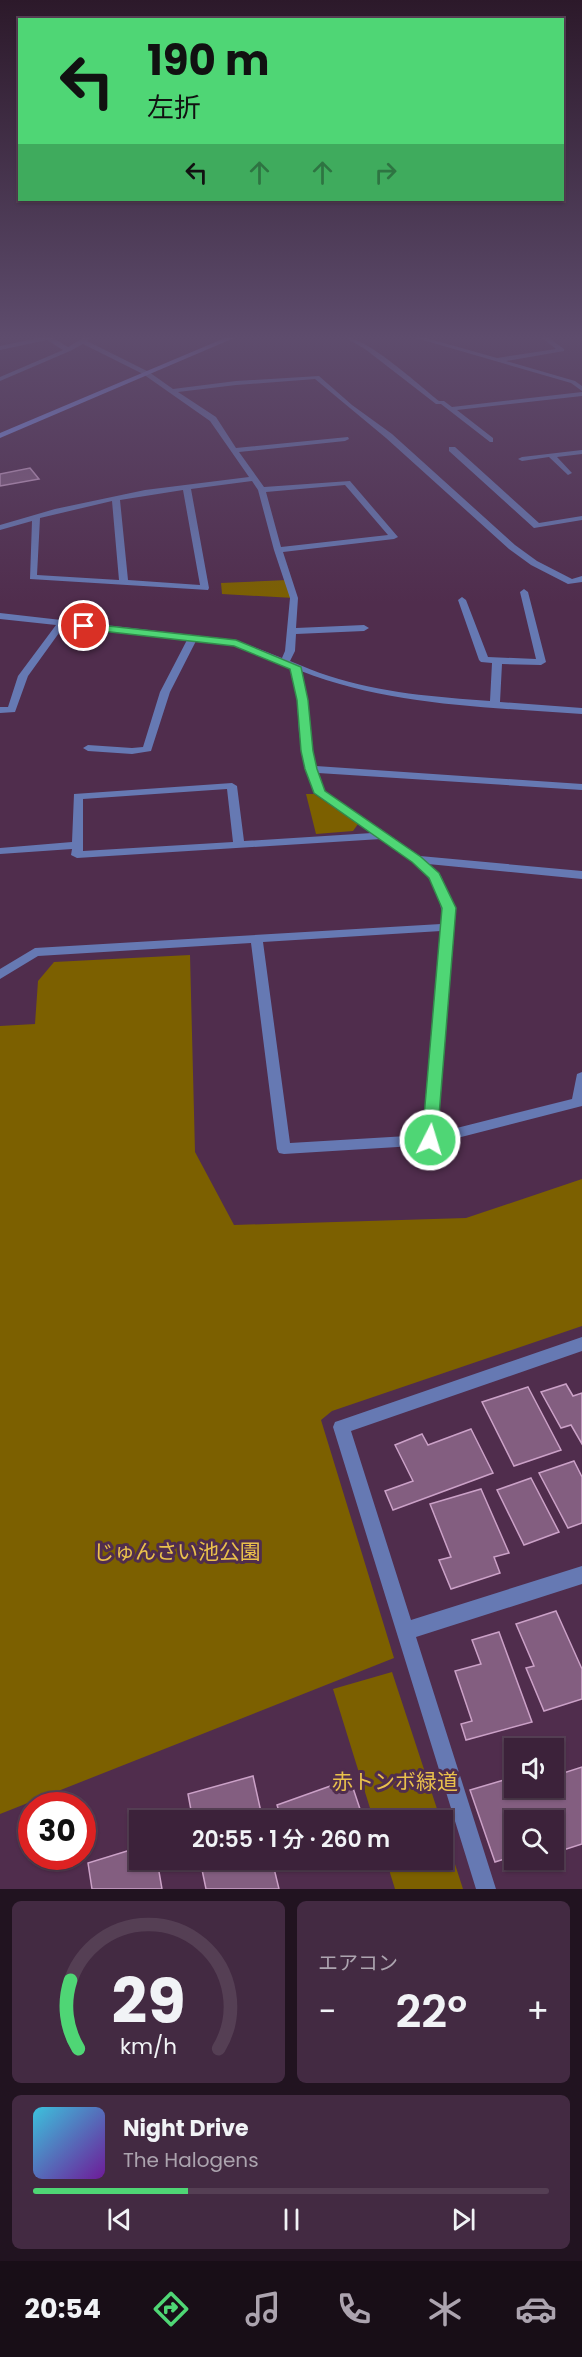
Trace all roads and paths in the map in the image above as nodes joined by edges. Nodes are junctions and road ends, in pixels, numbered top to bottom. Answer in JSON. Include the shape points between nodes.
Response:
{"nodes":[{"id":1,"x":23,"y":426,"type":"edge"},
{"id":2,"x":218,"y":426,"type":"edge"},
{"id":3,"x":376,"y":426,"type":"edge"},
{"id":4,"x":473,"y":426,"type":"edge"},
{"id":5,"x":0,"y":436,"type":"edge"},
{"id":6,"x":345,"y":439,"type":"dead end"},
{"id":7,"x":490,"y":440,"type":"dead end"},
{"id":8,"x":452,"y":449,"type":"dead end"},
{"id":9,"x":235,"y":450,"type":"junction"},
{"id":10,"x":582,"y":452,"type":"edge"},
{"id":11,"x":551,"y":456,"type":"junction"},
{"id":12,"x":522,"y":459,"type":"dead end"},
{"id":13,"x":568,"y":472,"type":"dead end"},
{"id":14,"x":253,"y":479,"type":"junction"},
{"id":15,"x":187,"y":488,"type":"junction"},
{"id":16,"x":262,"y":490,"type":"junction"},
{"id":17,"x":116,"y":498,"type":"junction"},
{"id":18,"x":36,"y":517,"type":"junction"},
{"id":19,"x":582,"y":518,"type":"edge"},
{"id":20,"x":0,"y":528,"type":"edge"},
{"id":21,"x":278,"y":550,"type":"junction"},
{"id":22,"x":582,"y":579,"type":"edge"},
{"id":23,"x":124,"y":582,"type":"junction"},
{"id":24,"x":524,"y":592,"type":"dead end"},
{"id":25,"x":462,"y":600,"type":"dead end"},
{"id":26,"x":0,"y":616,"type":"edge"},
{"id":27,"x":62,"y":623,"type":"junction"},
{"id":28,"x":364,"y":628,"type":"dead end"},
{"id":29,"x":293,"y":631,"type":"junction"},
{"id":30,"x":193,"y":638,"type":"junction"},
{"id":31,"x":497,"y":661,"type":"junction"},
{"id":32,"x":284,"y":663,"type":"junction"},
{"id":33,"x":295,"y":667,"type":"junction"},
{"id":34,"x":495,"y":705,"type":"junction"},
{"id":35,"x":0,"y":710,"type":"edge"},
{"id":36,"x":582,"y":711,"type":"edge"},
{"id":37,"x":88,"y":748,"type":"dead end"},
{"id":38,"x":311,"y":769,"type":"junction"},
{"id":39,"x":582,"y":787,"type":"edge"},
{"id":40,"x":382,"y":836,"type":"junction"},
{"id":41,"x":78,"y":845,"type":"junction"},
{"id":42,"x":239,"y":846,"type":"junction"},
{"id":43,"x":0,"y":850,"type":"edge"},
{"id":44,"x":417,"y":860,"type":"junction"},
{"id":45,"x":582,"y":874,"type":"edge"},
{"id":46,"x":447,"y":927,"type":"junction"},
{"id":47,"x":257,"y":939,"type":"junction"},
{"id":48,"x":0,"y":975,"type":"edge"},
{"id":49,"x":582,"y":1077,"type":"edge"},
{"id":50,"x":580,"y":1100,"type":"edge"},
{"id":51,"x":430,"y":1140,"type":"junction"},
{"id":52,"x":582,"y":1344,"type":"edge"},
{"id":53,"x":582,"y":1575,"type":"edge"},
{"id":54,"x":406,"y":1631,"type":"junction"},
{"id":55,"x":486,"y":1889,"type":"edge"}],
"edges":[{"from":1,"to":5,"type":"street"},
{"from":2,"to":9,"type":"street"},
{"from":3,"to":22,"type":"street","via":[[512,548],[571,582]]},
{"from":4,"to":7,"type":"street"},
{"from":6,"to":9,"type":"street"},
{"from":8,"to":19,"type":"street","via":[[537,526]]},
{"from":9,"to":14,"type":"street"},
{"from":10,"to":11,"type":"street"},
{"from":11,"to":12,"type":"street"},
{"from":11,"to":13,"type":"street"},
{"from":14,"to":15,"type":"street"},
{"from":14,"to":16,"type":"street"},
{"from":15,"to":17,"type":"street"},
{"from":15,"to":23,"type":"street","via":[[205,588]]},
{"from":16,"to":21,"type":"street"},
{"from":16,"to":21,"type":"street","via":[[347,483],[394,537]]},
{"from":17,"to":18,"type":"street"},
{"from":17,"to":23,"type":"street"},
{"from":18,"to":20,"type":"street"},
{"from":18,"to":23,"type":"street","via":[[33,577]]},
{"from":21,"to":29,"type":"street","via":[[294,598]]},
{"from":24,"to":31,"type":"street","via":[[541,662]]},
{"from":25,"to":31,"type":"street","via":[[484,660]]},
{"from":26,"to":27,"type":"street"},
{"from":27,"to":30,"type":"street"},
{"from":27,"to":35,"type":"street","via":[[23,676],[12,710]]},
{"from":28,"to":29,"type":"street"},
{"from":29,"to":32,"type":"street"},
{"from":30,"to":32,"type":"street","via":[[236,643]]},
{"from":30,"to":37,"type":"street","via":[[165,692],[147,749]]},
{"from":31,"to":34,"type":"street"},
{"from":32,"to":33,"type":"street"},
{"from":33,"to":34,"type":"street","via":[[376,691]]},
{"from":33,"to":38,"type":"street"},
{"from":34,"to":36,"type":"street"},
{"from":38,"to":39,"type":"street"},
{"from":38,"to":40,"type":"street","via":[[320,793]]},
{"from":40,"to":42,"type":"street"},
{"from":40,"to":44,"type":"street"},
{"from":41,"to":42,"type":"street","via":[[77,855]]},
{"from":41,"to":42,"type":"street","via":[[78,796],[232,786]]},
{"from":41,"to":43,"type":"street"},
{"from":44,"to":45,"type":"street"},
{"from":44,"to":46,"type":"street","via":[[435,876],[449,908]]},
{"from":46,"to":47,"type":"street"},
{"from":46,"to":51,"type":"street"},
{"from":47,"to":48,"type":"street","via":[[35,952]]},
{"from":47,"to":51,"type":"street","via":[[284,1149]]},
{"from":49,"to":50,"type":"street"},
{"from":50,"to":51,"type":"street"},
{"from":52,"to":54,"type":"street","via":[[341,1427]]},
{"from":53,"to":54,"type":"street"},
{"from":54,"to":55,"type":"street"}]}
